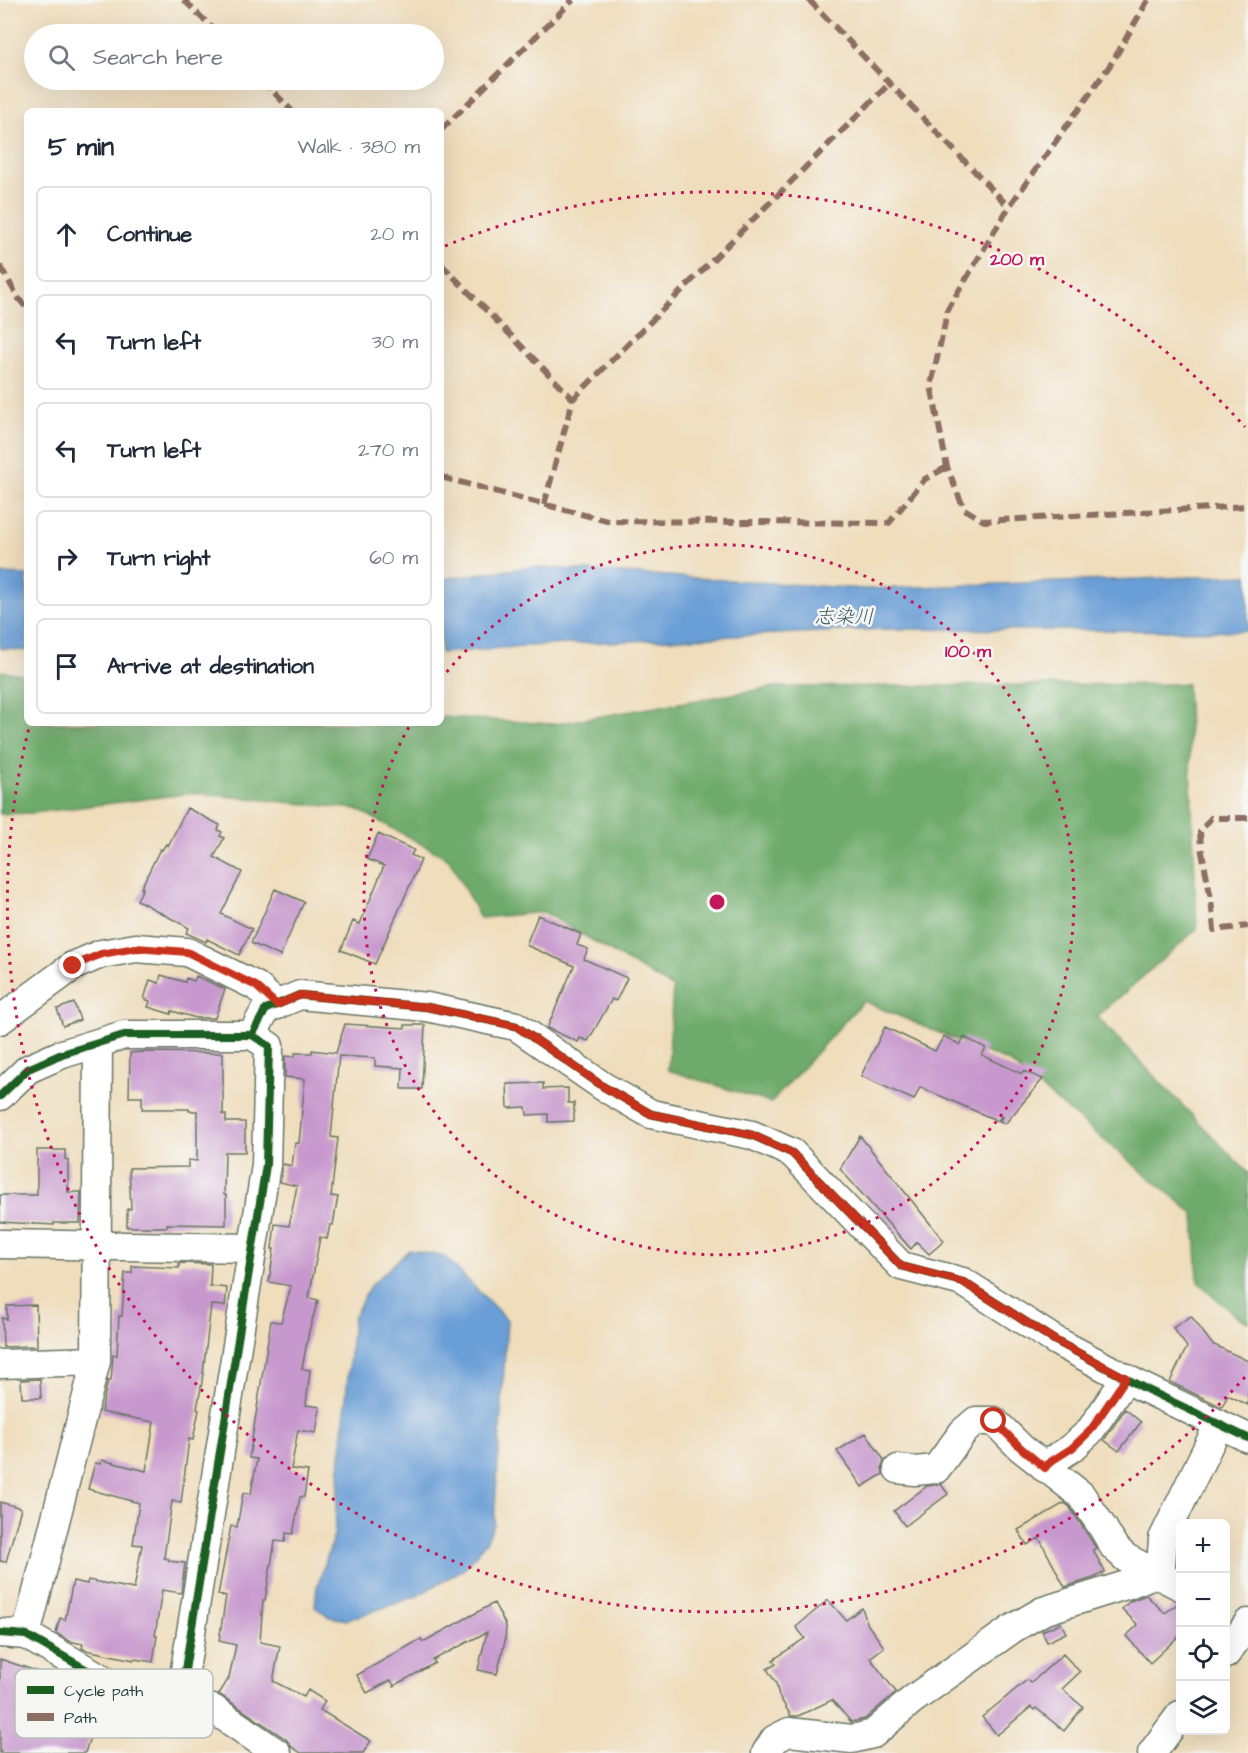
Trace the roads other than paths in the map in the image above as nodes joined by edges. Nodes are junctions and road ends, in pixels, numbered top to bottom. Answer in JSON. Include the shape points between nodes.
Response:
{"nodes":[{"id":1,"x":277,"y":1005,"type":"junction"},
{"id":2,"x":0,"y":1020,"type":"edge"},
{"id":3,"x":252,"y":1035,"type":"junction"},
{"id":4,"x":98,"y":1042,"type":"junction"},
{"id":5,"x":0,"y":1096,"type":"edge"},
{"id":6,"x":0,"y":1244,"type":"edge"},
{"id":7,"x":97,"y":1246,"type":"junction"},
{"id":8,"x":252,"y":1248,"type":"junction"},
{"id":9,"x":96,"y":1360,"type":"junction"},
{"id":10,"x":0,"y":1364,"type":"edge"},
{"id":11,"x":1126,"y":1378,"type":"junction"},
{"id":12,"x":1219,"y":1424,"type":"junction"},
{"id":13,"x":1248,"y":1438,"type":"edge"},
{"id":14,"x":1045,"y":1468,"type":"junction"},
{"id":15,"x":898,"y":1469,"type":"dead end"},
{"id":16,"x":1168,"y":1580,"type":"edge"},
{"id":17,"x":13,"y":1634,"type":"edge"},
{"id":18,"x":80,"y":1669,"type":"edge"},
{"id":19,"x":185,"y":1669,"type":"edge"},
{"id":20,"x":213,"y":1709,"type":"edge"},
{"id":21,"x":1176,"y":1720,"type":"edge"},
{"id":22,"x":277,"y":1753,"type":"edge"},
{"id":23,"x":766,"y":1753,"type":"edge"},
{"id":24,"x":1152,"y":1753,"type":"edge"}],
"edges":[{"from":1,"to":2,"type":"street","via":[[256,986],[187,952],[136,948],[101,954],[73,966]]},
{"from":1,"to":3,"type":"street","via":[[266,1009]]},
{"from":1,"to":11,"type":"street","via":[[300,995],[427,1007],[516,1026],[604,1087],[651,1114],[752,1135],[792,1153],[901,1266],[963,1282],[1056,1341]]},
{"from":3,"to":4,"type":"street","via":[[124,1035]]},
{"from":3,"to":8,"type":"street","via":[[269,1046],[266,1165]]},
{"from":4,"to":5,"type":"street","via":[[27,1070]]},
{"from":4,"to":7,"type":"street"},
{"from":6,"to":7,"type":"street"},
{"from":7,"to":8,"type":"street"},
{"from":7,"to":9,"type":"street"},
{"from":8,"to":19,"type":"street"},
{"from":9,"to":10,"type":"street"},
{"from":9,"to":17,"type":"street"},
{"from":11,"to":12,"type":"street"},
{"from":11,"to":14,"type":"street","via":[[1090,1431]]},
{"from":12,"to":13,"type":"street"},
{"from":12,"to":16,"type":"street","via":[[1163,1539],[1161,1566]]},
{"from":14,"to":15,"type":"street","via":[[994,1421],[976,1422],[963,1432],[936,1469]]},
{"from":14,"to":16,"type":"street","via":[[1081,1495],[1114,1547],[1126,1558]]},
{"from":16,"to":23,"type":"street","via":[[1126,1585],[1043,1611],[912,1700],[873,1734],[852,1739],[789,1732],[775,1738]]},
{"from":17,"to":18,"type":"street"},
{"from":20,"to":22,"type":"street"},
{"from":21,"to":24,"type":"street"}]}
